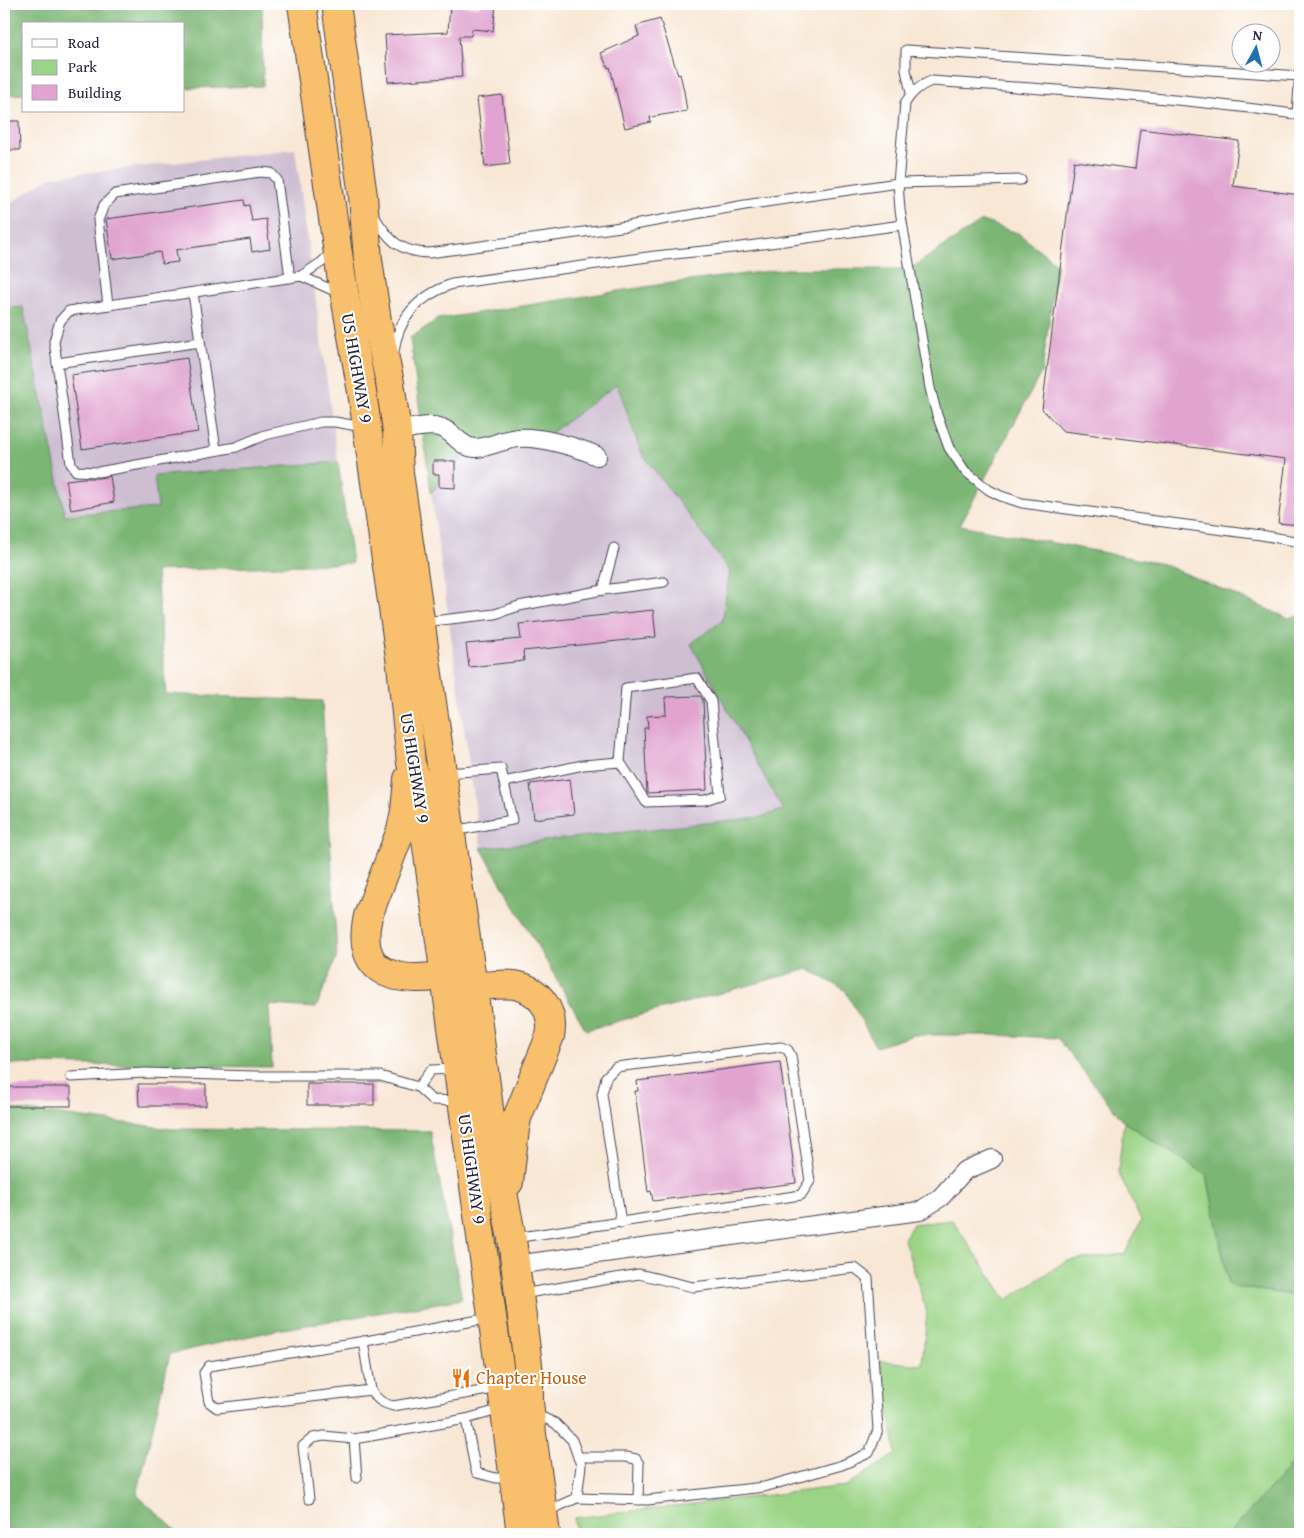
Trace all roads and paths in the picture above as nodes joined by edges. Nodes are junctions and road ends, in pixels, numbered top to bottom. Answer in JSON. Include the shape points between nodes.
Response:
{"nodes":[{"id":1,"x":302,"y":4,"type":"edge"},
{"id":2,"x":336,"y":4,"type":"edge"},
{"id":3,"x":1300,"y":71,"type":"edge"},
{"id":4,"x":1300,"y":76,"type":"edge"},
{"id":5,"x":911,"y":93,"type":"junction"},
{"id":6,"x":1299,"y":115,"type":"edge"},
{"id":7,"x":1021,"y":180,"type":"dead end"},
{"id":8,"x":898,"y":183,"type":"junction"},
{"id":9,"x":363,"y":196,"type":"junction"},
{"id":10,"x":902,"y":226,"type":"junction"},
{"id":11,"x":337,"y":246,"type":"junction"},
{"id":12,"x":301,"y":276,"type":"junction"},
{"id":13,"x":290,"y":278,"type":"junction"},
{"id":14,"x":193,"y":293,"type":"junction"},
{"id":15,"x":345,"y":296,"type":"junction"},
{"id":16,"x":108,"y":305,"type":"junction"},
{"id":17,"x":200,"y":342,"type":"junction"},
{"id":18,"x":57,"y":362,"type":"junction"},
{"id":19,"x":390,"y":383,"type":"junction"},
{"id":20,"x":367,"y":428,"type":"junction"},
{"id":21,"x":397,"y":431,"type":"junction"},
{"id":22,"x":216,"y":450,"type":"junction"},
{"id":23,"x":597,"y":456,"type":"dead end"},
{"id":24,"x":1300,"y":542,"type":"edge"},
{"id":25,"x":614,"y":548,"type":"dead end"},
{"id":26,"x":664,"y":582,"type":"dead end"},
{"id":27,"x":603,"y":590,"type":"junction"},
{"id":28,"x":420,"y":623,"type":"junction"},
{"id":29,"x":620,"y":762,"type":"junction"},
{"id":30,"x":411,"y":763,"type":"junction"},
{"id":31,"x":442,"y":773,"type":"junction"},
{"id":32,"x":504,"y":782,"type":"junction"},
{"id":33,"x":450,"y":831,"type":"junction"},
{"id":34,"x":463,"y":978,"type":"junction"},
{"id":35,"x":458,"y":1069,"type":"junction"},
{"id":36,"x":71,"y":1077,"type":"dead end"},
{"id":37,"x":418,"y":1087,"type":"junction"},
{"id":38,"x":462,"y":1101,"type":"junction"},
{"id":39,"x":992,"y":1159,"type":"dead end"},
{"id":40,"x":507,"y":1208,"type":"junction"},
{"id":41,"x":621,"y":1223,"type":"junction"},
{"id":42,"x":513,"y":1252,"type":"junction"},
{"id":43,"x":518,"y":1295,"type":"junction"},
{"id":44,"x":492,"y":1317,"type":"junction"},
{"id":45,"x":363,"y":1341,"type":"junction"},
{"id":46,"x":371,"y":1390,"type":"junction"},
{"id":47,"x":512,"y":1403,"type":"junction"},
{"id":48,"x":466,"y":1419,"type":"junction"},
{"id":49,"x":354,"y":1439,"type":"junction"},
{"id":50,"x":578,"y":1457,"type":"junction"},
{"id":51,"x":357,"y":1478,"type":"dead end"},
{"id":52,"x":514,"y":1478,"type":"junction"},
{"id":53,"x":577,"y":1498,"type":"junction"},
{"id":54,"x":309,"y":1499,"type":"dead end"},
{"id":55,"x":638,"y":1500,"type":"junction"},
{"id":56,"x":545,"y":1524,"type":"edge"},
{"id":57,"x":521,"y":1534,"type":"edge"}],
"edges":[{"from":1,"to":11,"type":"highway","name":"US HIGHWAY 9"},
{"from":2,"to":9,"type":"highway","name":"US HIGHWAY 9"},
{"from":3,"to":4,"type":"lane"},
{"from":4,"to":5,"type":"lane","via":[[906,50]]},
{"from":4,"to":6,"type":"lane"},
{"from":5,"to":6,"type":"lane","via":[[931,81],[1185,101]]},
{"from":5,"to":8,"type":"lane","via":[[904,103]]},
{"from":7,"to":8,"type":"lane"},
{"from":8,"to":9,"type":"lane","via":[[429,254],[403,248],[392,240],[383,231]]},
{"from":8,"to":10,"type":"lane"},
{"from":9,"to":19,"type":"highway","name":"US HIGHWAY 9","via":[[377,321]]},
{"from":10,"to":19,"type":"lane","via":[[452,284],[425,296],[402,322],[395,342]]},
{"from":10,"to":24,"type":"lane","via":[[937,415],[949,448],[973,478],[1001,496],[1022,502]]},
{"from":11,"to":12,"type":"lane","via":[[322,262]]},
{"from":11,"to":15,"type":"highway","name":"US HIGHWAY 9"},
{"from":12,"to":13,"type":"lane"},
{"from":12,"to":15,"type":"lane"},
{"from":13,"to":14,"type":"lane"},
{"from":13,"to":16,"type":"lane","via":[[277,180],[270,173],[260,172],[115,194],[104,206],[98,220]]},
{"from":14,"to":16,"type":"lane"},
{"from":14,"to":17,"type":"lane"},
{"from":15,"to":20,"type":"highway","name":"US HIGHWAY 9"},
{"from":16,"to":18,"type":"lane","via":[[69,311],[60,321],[54,342]]},
{"from":17,"to":18,"type":"lane"},
{"from":17,"to":22,"type":"lane"},
{"from":18,"to":22,"type":"lane","via":[[71,464],[76,471],[98,472]]},
{"from":19,"to":21,"type":"highway","name":"US HIGHWAY 9"},
{"from":20,"to":22,"type":"lane","via":[[321,422]]},
{"from":20,"to":30,"type":"highway","name":"US HIGHWAY 9","via":[[401,664]]},
{"from":21,"to":23,"type":"street","via":[[439,427],[464,446],[474,448],[513,438],[533,438],[582,448]]},
{"from":21,"to":28,"type":"highway","name":"US HIGHWAY 9","via":[[399,473]]},
{"from":25,"to":27,"type":"lane"},
{"from":26,"to":27,"type":"lane"},
{"from":27,"to":28,"type":"lane","via":[[494,614]]},
{"from":28,"to":31,"type":"highway","name":"US HIGHWAY 9"},
{"from":29,"to":29,"type":"lane","via":[[626,688],[698,678],[711,701],[720,795],[705,800],[646,802]]},
{"from":29,"to":32,"type":"lane","via":[[583,765]]},
{"from":30,"to":34,"type":"highway","name":"US HIGHWAY 9"},
{"from":30,"to":34,"type":"highway","via":[[401,830],[368,916],[365,942],[368,954],[383,972],[414,979]]},
{"from":31,"to":32,"type":"lane","via":[[501,770]]},
{"from":31,"to":33,"type":"highway","name":"US HIGHWAY 9"},
{"from":32,"to":33,"type":"lane","via":[[512,820]]},
{"from":33,"to":34,"type":"highway","name":"US HIGHWAY 9"},
{"from":34,"to":35,"type":"highway","name":"US HIGHWAY 9","via":[[451,1014]]},
{"from":34,"to":40,"type":"highway","name":"US HIGHWAY 9"},
{"from":34,"to":40,"type":"highway","via":[[527,988],[546,1004],[550,1016],[550,1036],[514,1129]]},
{"from":35,"to":37,"type":"lane","via":[[431,1070]]},
{"from":35,"to":38,"type":"highway","name":"US HIGHWAY 9"},
{"from":36,"to":37,"type":"lane","via":[[145,1073],[380,1076]]},
{"from":37,"to":38,"type":"lane","via":[[432,1100]]},
{"from":38,"to":44,"type":"highway","name":"US HIGHWAY 9"},
{"from":39,"to":42,"type":"street","via":[[964,1172],[941,1196],[920,1210]]},
{"from":40,"to":42,"type":"highway","name":"US HIGHWAY 9"},
{"from":41,"to":41,"type":"lane","via":[[802,1195],[810,1181],[788,1050],[781,1047],[616,1067],[606,1077],[602,1094]]},
{"from":41,"to":42,"type":"lane"},
{"from":42,"to":43,"type":"highway","name":"US HIGHWAY 9"},
{"from":43,"to":47,"type":"highway","name":"US HIGHWAY 9","via":[[529,1373]]},
{"from":43,"to":55,"type":"lane","via":[[639,1274],[692,1287],[855,1268],[868,1278],[878,1430],[869,1453],[842,1465],[764,1487]]},
{"from":44,"to":45,"type":"lane"},
{"from":44,"to":47,"type":"highway","name":"US HIGHWAY 9"},
{"from":45,"to":46,"type":"lane"},
{"from":45,"to":46,"type":"lane","via":[[209,1366],[204,1373],[209,1402],[217,1408]]},
{"from":46,"to":47,"type":"lane","via":[[382,1404],[393,1406]]},
{"from":47,"to":48,"type":"lane"},
{"from":47,"to":50,"type":"lane","via":[[555,1423],[572,1440]]},
{"from":47,"to":52,"type":"highway","name":"US HIGHWAY 9"},
{"from":47,"to":56,"type":"highway","name":"US HIGHWAY 9"},
{"from":48,"to":49,"type":"lane"},
{"from":48,"to":52,"type":"lane","via":[[477,1473]]},
{"from":49,"to":51,"type":"lane"},
{"from":49,"to":54,"type":"lane","via":[[324,1436],[313,1438],[302,1446]]},
{"from":50,"to":53,"type":"lane","via":[[581,1465]]},
{"from":50,"to":55,"type":"lane","via":[[636,1459],[639,1464]]},
{"from":52,"to":57,"type":"highway","name":"US HIGHWAY 9"},
{"from":53,"to":55,"type":"lane"},
{"from":53,"to":56,"type":"lane"}]}
